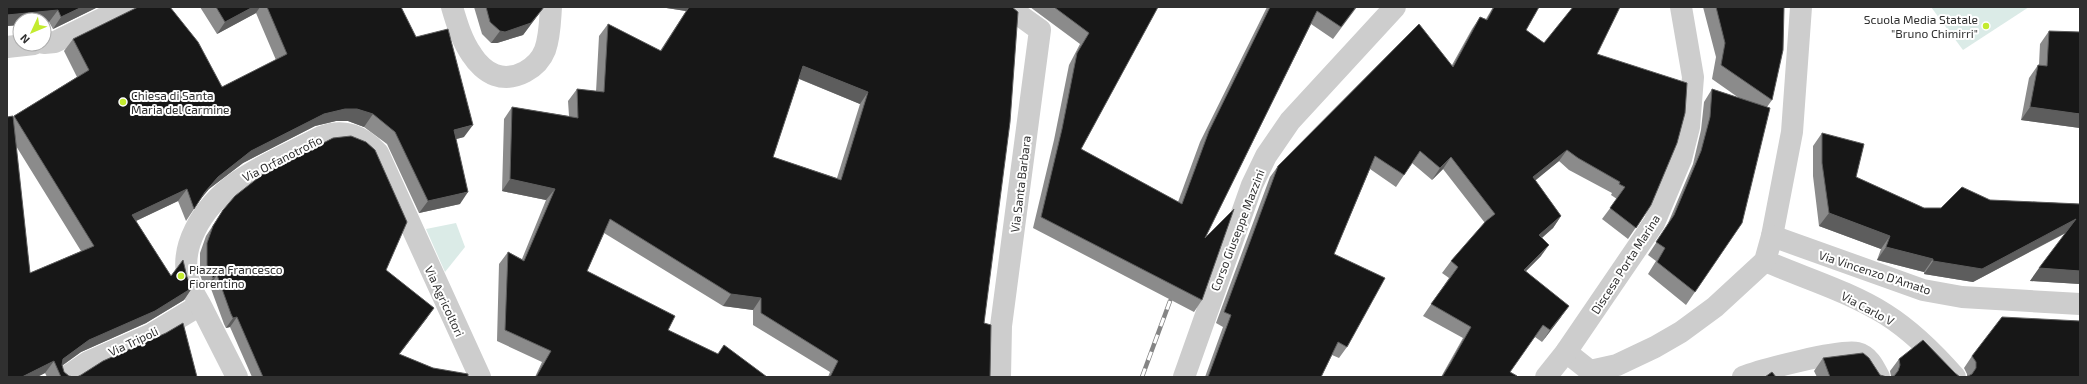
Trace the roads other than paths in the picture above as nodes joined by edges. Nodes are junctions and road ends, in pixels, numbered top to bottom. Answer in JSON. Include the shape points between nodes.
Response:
{"nodes":[{"id":1,"x":126,"y":7,"type":"edge"},
{"id":2,"x":452,"y":7,"type":"edge"},
{"id":3,"x":551,"y":7,"type":"edge"},
{"id":4,"x":1008,"y":7,"type":"edge"},
{"id":5,"x":1395,"y":7,"type":"edge"},
{"id":6,"x":1681,"y":7,"type":"edge"},
{"id":7,"x":1801,"y":7,"type":"edge"},
{"id":8,"x":52,"y":42,"type":"edge"},
{"id":9,"x":411,"y":224,"type":"joint"},
{"id":10,"x":1772,"y":236,"type":"junction"},
{"id":11,"x":1764,"y":262,"type":"junction"},
{"id":12,"x":2080,"y":304,"type":"edge"},
{"id":13,"x":200,"y":305,"type":"junction"},
{"id":14,"x":1566,"y":352,"type":"junction"},
{"id":15,"x":1597,"y":374,"type":"edge"},
{"id":16,"x":1752,"y":374,"type":"edge"},
{"id":17,"x":66,"y":377,"type":"edge"},
{"id":18,"x":237,"y":377,"type":"edge"},
{"id":19,"x":480,"y":377,"type":"edge"},
{"id":20,"x":1000,"y":377,"type":"edge"},
{"id":21,"x":1184,"y":377,"type":"edge"},
{"id":22,"x":1546,"y":377,"type":"edge"},
{"id":23,"x":1879,"y":377,"type":"edge"},
{"id":24,"x":1955,"y":377,"type":"edge"}],
"edges":[{"from":1,"to":8,"type":"street"},
{"from":2,"to":3,"type":"street","via":[[459,31],[473,57],[495,75],[505,77],[517,76],[528,71],[542,57],[550,30]]},
{"from":4,"to":20,"type":"street","name":"Via Santa Barbara","via":[[1040,30],[1001,326]]},
{"from":5,"to":21,"type":"street","name":"Corso Giuseppe Mazzini","via":[[1290,121],[1266,156],[1252,185]]},
{"from":6,"to":14,"type":"street","name":"Discesa Porta Marina","via":[[1693,77],[1689,127],[1681,159],[1654,223]]},
{"from":7,"to":10,"type":"street","via":[[1792,132]]},
{"from":9,"to":13,"type":"street","name":"Via Orfanotrofio","via":[[378,153],[360,137],[351,134],[331,134],[241,178],[212,204],[200,220],[186,252],[186,269],[190,285]]},
{"from":9,"to":19,"type":"street","name":"Via Agricoltori"},
{"from":10,"to":11,"type":"street"},
{"from":10,"to":12,"type":"street","name":"Via Vincenzo D'Amato","via":[[1923,290],[1962,297]]},
{"from":11,"to":15,"type":"street","via":[[1715,307],[1680,332]]},
{"from":11,"to":24,"type":"street","name":"Via Carlo V","via":[[1856,299],[1884,314],[1911,332]]},
{"from":13,"to":17,"type":"street","name":"Via Tripoli","via":[[152,334],[88,362]]},
{"from":13,"to":18,"type":"street"},
{"from":14,"to":15,"type":"street"},
{"from":14,"to":22,"type":"street","name":"Discesa Porta Marina"},
{"from":16,"to":23,"type":"street","via":[[1849,352],[1863,356],[1874,366]]}]}
